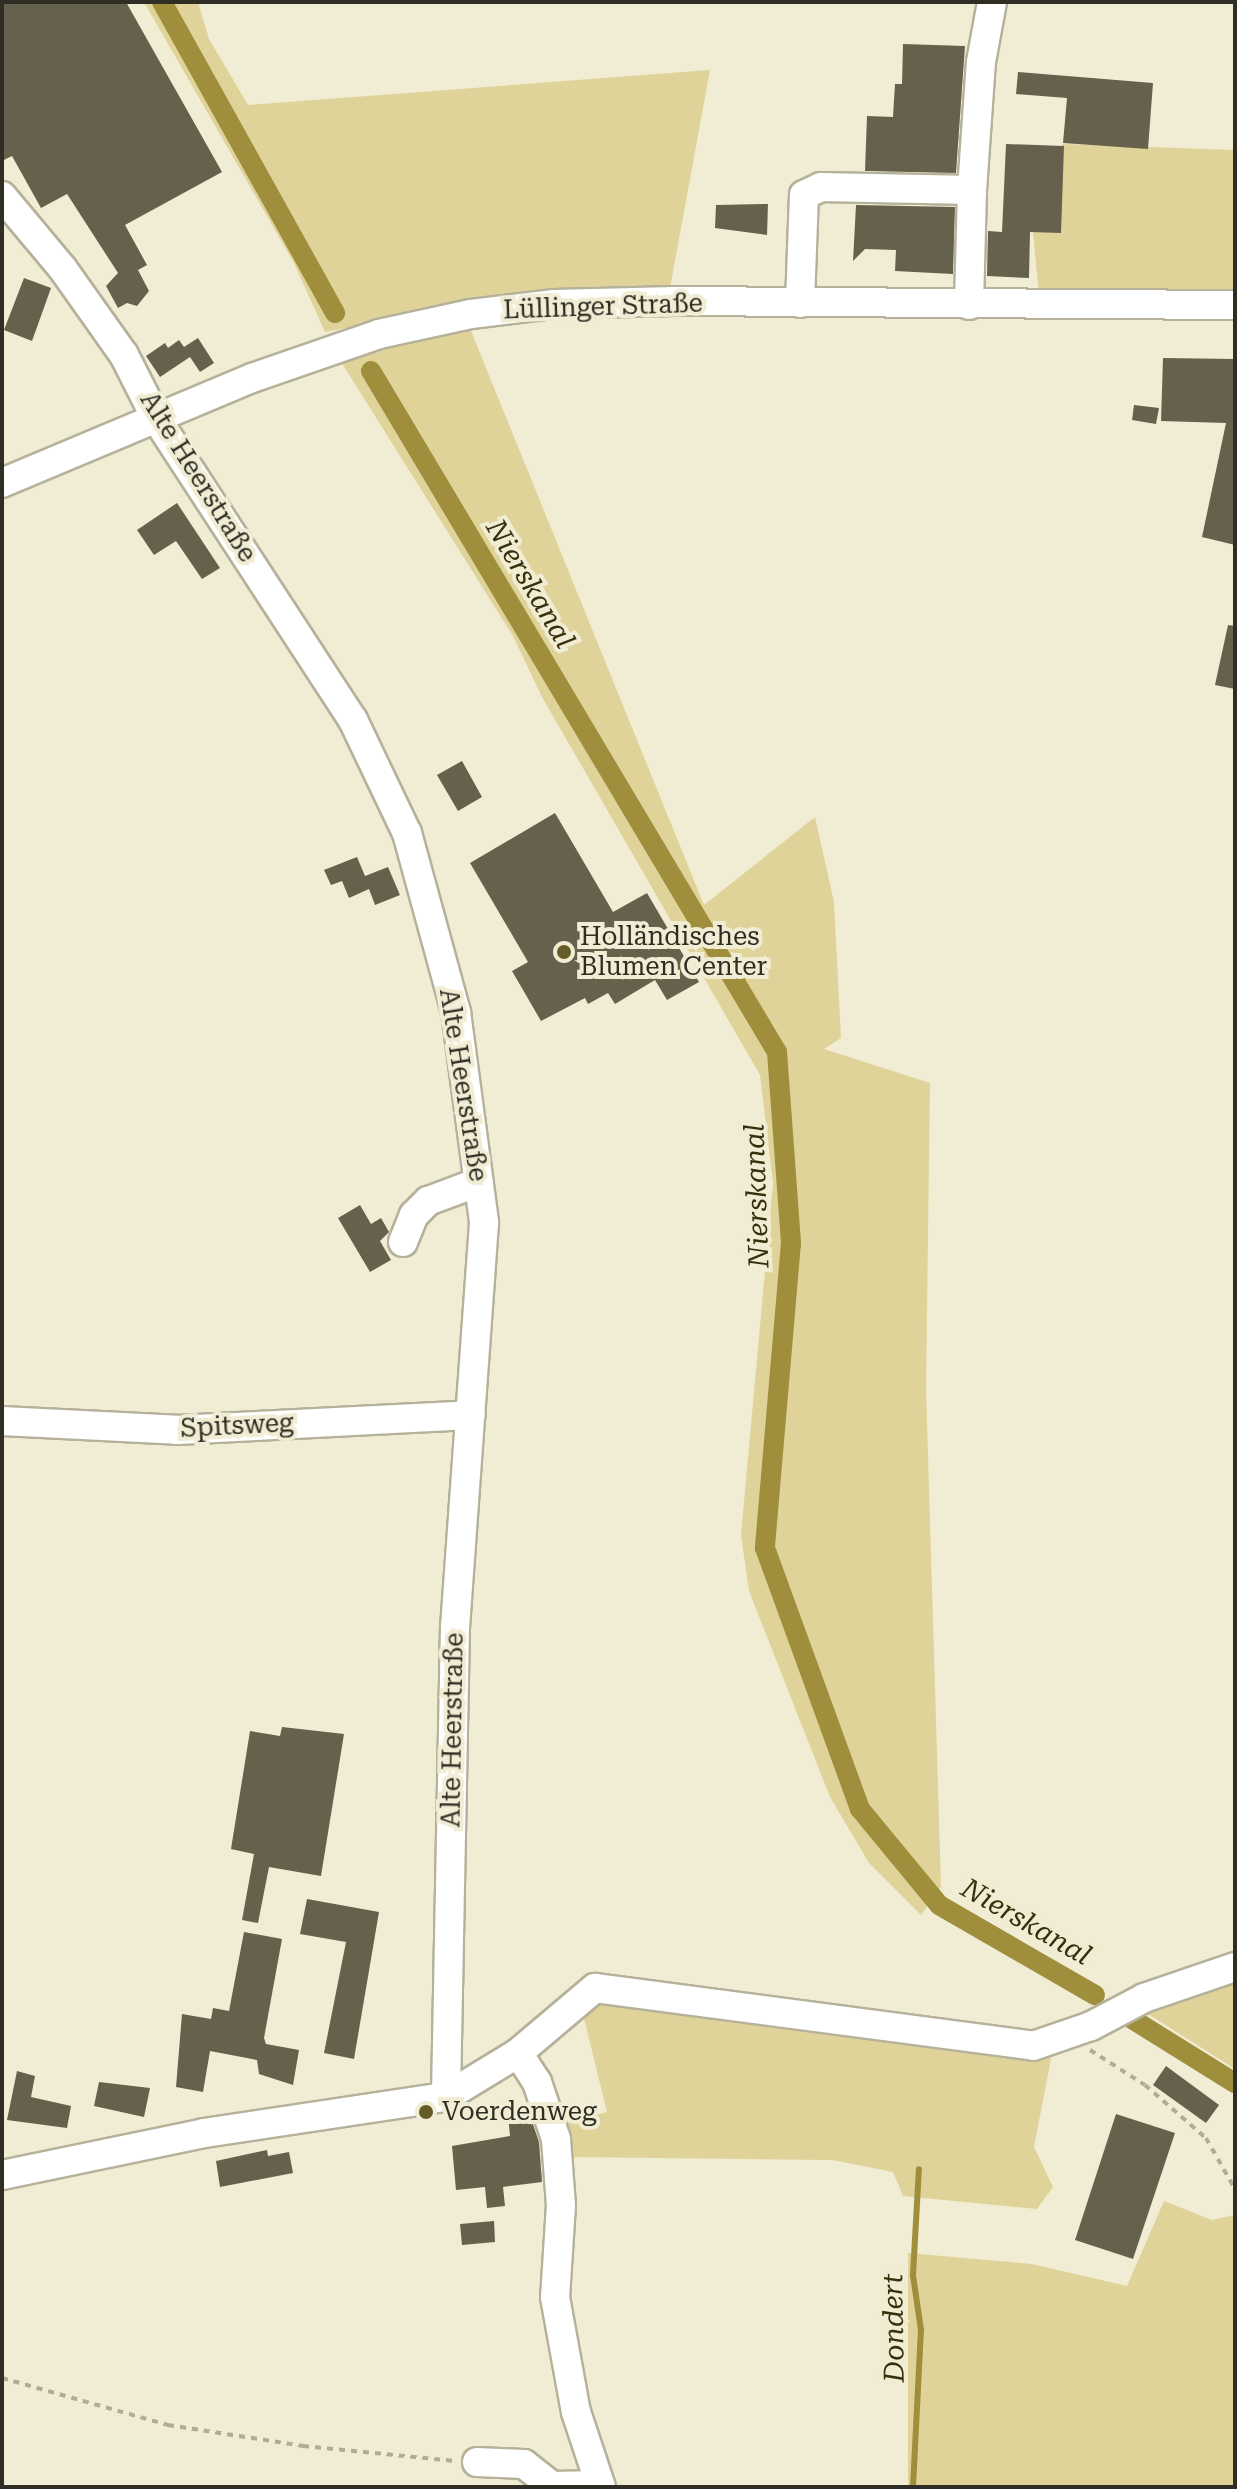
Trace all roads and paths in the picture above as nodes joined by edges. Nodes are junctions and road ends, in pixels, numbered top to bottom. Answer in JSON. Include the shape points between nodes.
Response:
{"nodes":[{"id":1,"x":992,"y":2,"type":"edge"},
{"id":2,"x":972,"y":190,"type":"junction"},
{"id":3,"x":2,"y":196,"type":"edge"},
{"id":4,"x":800,"y":303,"type":"junction"},
{"id":5,"x":969,"y":305,"type":"junction"},
{"id":6,"x":1235,"y":305,"type":"edge"},
{"id":7,"x":156,"y":418,"type":"junction"},
{"id":8,"x":2,"y":483,"type":"edge"},
{"id":9,"x":479,"y":1182,"type":"junction"},
{"id":10,"x":403,"y":1242,"type":"dead end"},
{"id":11,"x":471,"y":1415,"type":"junction"},
{"id":12,"x":2,"y":1421,"type":"edge"},
{"id":13,"x":1235,"y":1967,"type":"edge"},
{"id":14,"x":1079,"y":2031,"type":"junction"},
{"id":15,"x":518,"y":2053,"type":"junction"},
{"id":16,"x":446,"y":2097,"type":"junction"},
{"id":17,"x":2,"y":2175,"type":"edge"},
{"id":18,"x":1235,"y":2189,"type":"edge"},
{"id":19,"x":2,"y":2378,"type":"edge"},
{"id":20,"x":477,"y":2462,"type":"joint"},
{"id":21,"x":600,"y":2486,"type":"edge"}],
"edges":[{"from":1,"to":2,"type":"street","via":[[981,62]]},
{"from":2,"to":4,"type":"street","via":[[821,187],[804,195]]},
{"from":2,"to":5,"type":"street"},
{"from":3,"to":7,"type":"street","name":"Alte Heerstraße","via":[[124,355]]},
{"from":4,"to":5,"type":"street","name":"Lüllinger Straße"},
{"from":4,"to":7,"type":"street","name":"Lüllinger Straße","via":[[554,304],[471,314],[379,334]]},
{"from":5,"to":6,"type":"street","name":"Lüllinger Straße"},
{"from":7,"to":8,"type":"street","name":"Lüllinger Straße"},
{"from":7,"to":9,"type":"street","name":"Alte Heerstraße","via":[[353,720],[407,833],[456,1012]]},
{"from":9,"to":10,"type":"street","via":[[428,1201],[414,1215]]},
{"from":9,"to":11,"type":"street","name":"Alte Heerstraße","via":[[484,1223]]},
{"from":11,"to":12,"type":"street","name":"Spitsweg","via":[[177,1430]]},
{"from":11,"to":16,"type":"street","name":"Alte Heerstraße","via":[[455,1626]]},
{"from":13,"to":14,"type":"street","via":[[1144,1998]]},
{"from":14,"to":15,"type":"street","via":[[1033,2046],[610,1987],[595,1988]]},
{"from":14,"to":18,"type":"path","via":[[1206,2138]]},
{"from":15,"to":16,"type":"street"},
{"from":15,"to":21,"type":"street","via":[[537,2082],[556,2139],[561,2205],[555,2297],[576,2412]]},
{"from":16,"to":17,"type":"street","via":[[204,2133]]},
{"from":19,"to":20,"type":"path","via":[[168,2425],[303,2446]]},
{"from":20,"to":21,"type":"street","via":[[524,2464],[552,2486]]}]}
